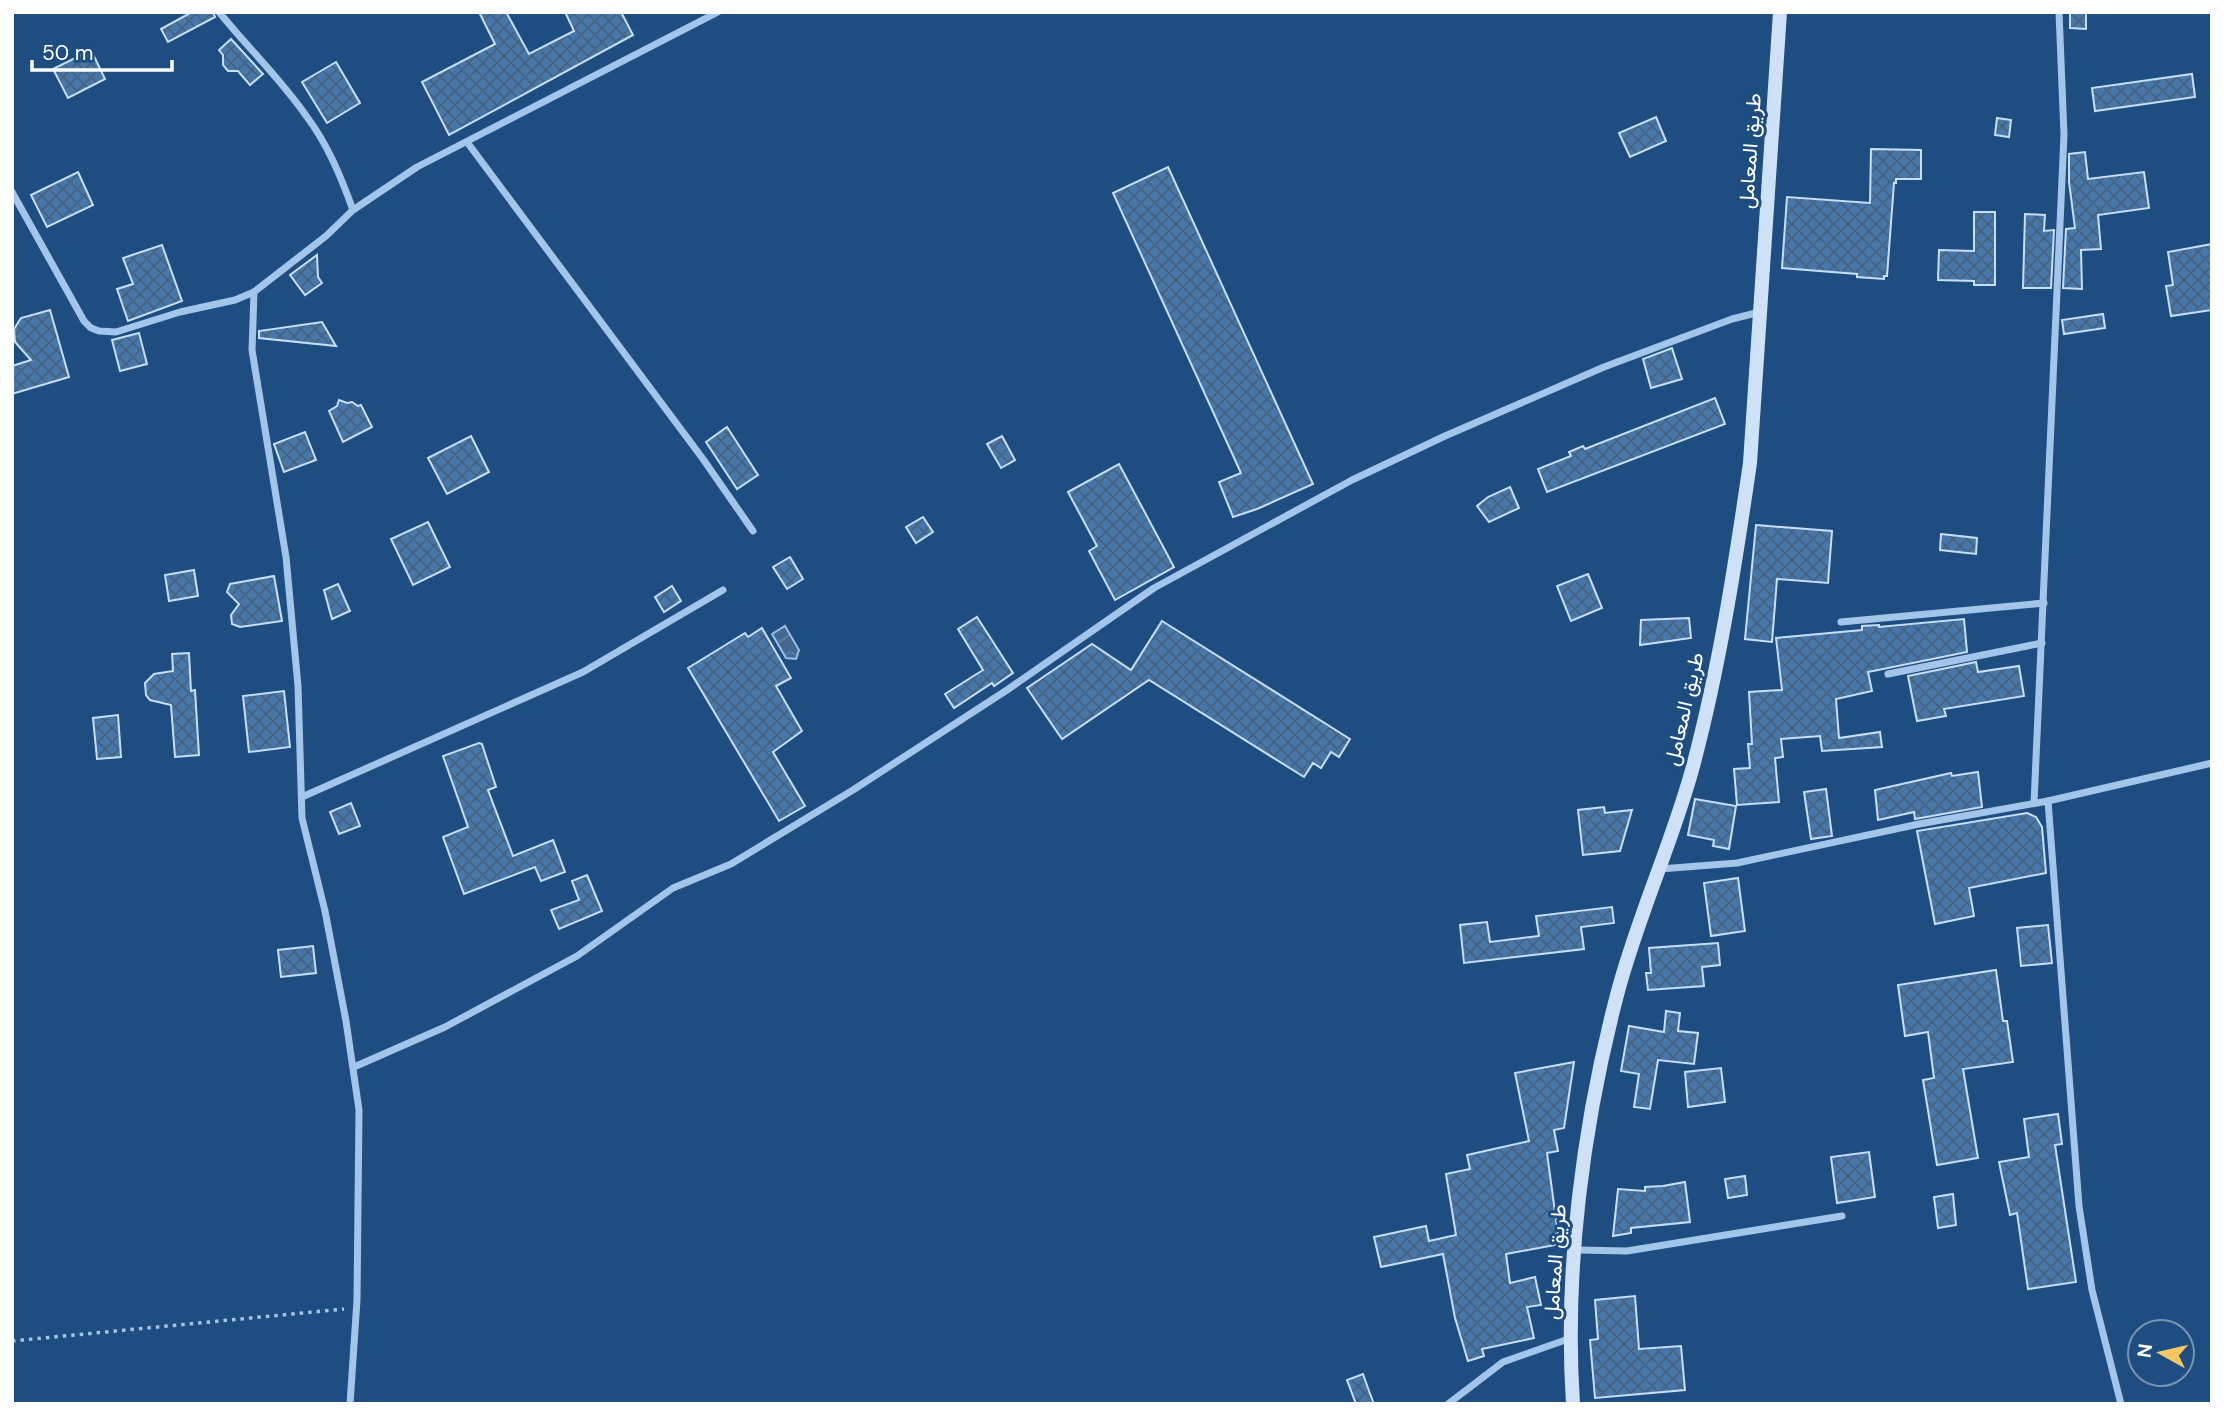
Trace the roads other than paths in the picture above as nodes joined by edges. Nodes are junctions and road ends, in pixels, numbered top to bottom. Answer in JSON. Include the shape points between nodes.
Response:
{"nodes":[{"id":1,"x":219,"y":12,"type":"edge"},
{"id":2,"x":718,"y":12,"type":"edge"},
{"id":3,"x":1780,"y":12,"type":"edge"},
{"id":4,"x":2059,"y":12,"type":"edge"},
{"id":5,"x":467,"y":142,"type":"junction"},
{"id":6,"x":12,"y":192,"type":"edge"},
{"id":7,"x":353,"y":210,"type":"junction"},
{"id":8,"x":254,"y":292,"type":"junction"},
{"id":9,"x":1760,"y":312,"type":"junction"},
{"id":10,"x":753,"y":531,"type":"dead end"},
{"id":11,"x":723,"y":590,"type":"dead end"},
{"id":12,"x":2044,"y":603,"type":"junction"},
{"id":13,"x":1841,"y":622,"type":"dead end"},
{"id":14,"x":2042,"y":643,"type":"junction"},
{"id":15,"x":1888,"y":674,"type":"dead end"},
{"id":16,"x":2212,"y":763,"type":"edge"},
{"id":17,"x":302,"y":797,"type":"junction"},
{"id":18,"x":2048,"y":800,"type":"junction"},
{"id":19,"x":2034,"y":803,"type":"junction"},
{"id":20,"x":1659,"y":869,"type":"junction"},
{"id":21,"x":354,"y":1067,"type":"junction"},
{"id":22,"x":1842,"y":1216,"type":"dead end"},
{"id":23,"x":1576,"y":1250,"type":"junction"},
{"id":24,"x":1571,"y":1338,"type":"junction"},
{"id":25,"x":350,"y":1404,"type":"edge"},
{"id":26,"x":1448,"y":1404,"type":"edge"},
{"id":27,"x":1573,"y":1404,"type":"edge"},
{"id":28,"x":2120,"y":1404,"type":"edge"}],
"edges":[{"from":1,"to":7,"type":"street","via":[[307,117],[327,147]]},
{"from":2,"to":5,"type":"street"},
{"from":3,"to":9,"type":"main road","name":"طريق المعامل"},
{"from":4,"to":12,"type":"street","via":[[2064,135]]},
{"from":5,"to":7,"type":"street","via":[[417,167]]},
{"from":5,"to":10,"type":"street"},
{"from":6,"to":8,"type":"street","via":[[91,328],[116,332]]},
{"from":7,"to":8,"type":"street"},
{"from":8,"to":17,"type":"street","via":[[252,350],[286,557],[299,685]]},
{"from":9,"to":20,"type":"main road","name":"طريق المعامل","via":[[1750,463],[1732,586],[1692,771]]},
{"from":9,"to":21,"type":"street","via":[[1604,367],[1352,480],[1154,588],[853,790],[731,864],[673,888],[576,956],[445,1027]]},
{"from":11,"to":17,"type":"street","via":[[583,672]]},
{"from":12,"to":13,"type":"street"},
{"from":12,"to":14,"type":"street"},
{"from":14,"to":15,"type":"street"},
{"from":14,"to":19,"type":"street"},
{"from":16,"to":18,"type":"street"},
{"from":17,"to":21,"type":"street","via":[[302,818],[326,911]]},
{"from":18,"to":19,"type":"street"},
{"from":18,"to":28,"type":"street","via":[[2079,1206],[2092,1290]]},
{"from":19,"to":20,"type":"street","via":[[1737,863]]},
{"from":20,"to":23,"type":"main road","name":"طريق المعامل","via":[[1617,995],[1598,1079],[1584,1150]]},
{"from":21,"to":25,"type":"street","via":[[359,1110],[357,1308]]},
{"from":22,"to":23,"type":"street","via":[[1627,1251]]},
{"from":23,"to":24,"type":"main road","name":"طريق المعامل"},
{"from":24,"to":26,"type":"street","via":[[1503,1362]]},
{"from":24,"to":27,"type":"main road","name":"طريق المعامل"}]}
